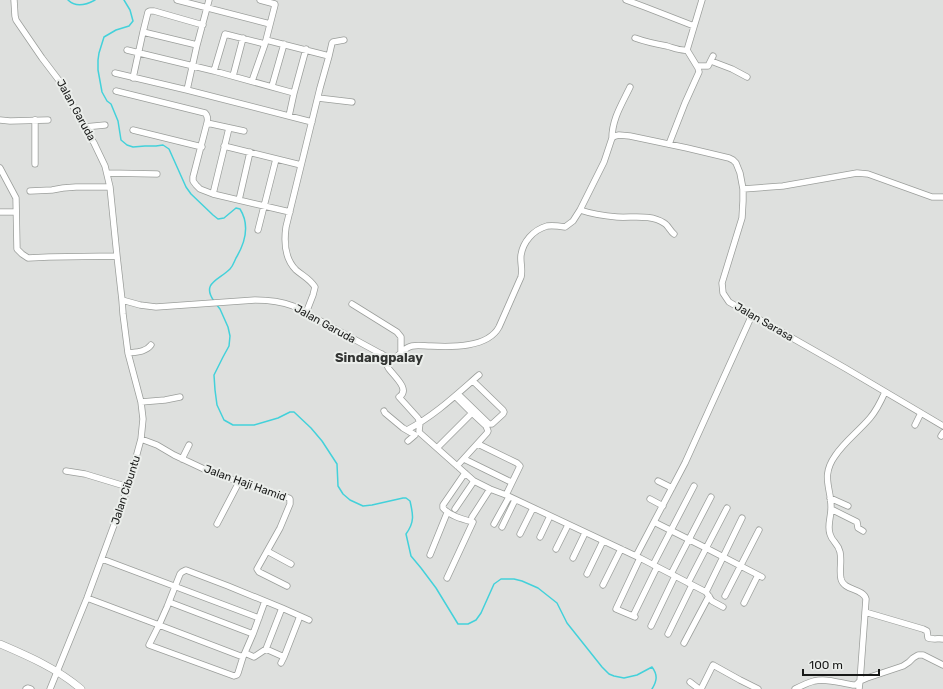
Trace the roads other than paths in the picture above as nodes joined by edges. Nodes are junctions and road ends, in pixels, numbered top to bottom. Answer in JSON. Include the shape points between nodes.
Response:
{"nodes":[{"id":1,"x":14,"y":0,"type":"edge"},
{"id":2,"x":177,"y":0,"type":"edge"},
{"id":3,"x":209,"y":0,"type":"edge"},
{"id":4,"x":260,"y":0,"type":"edge"},
{"id":5,"x":626,"y":0,"type":"edge"},
{"id":6,"x":702,"y":0,"type":"edge"},
{"id":7,"x":208,"y":8,"type":"junction"},
{"id":8,"x":270,"y":24,"type":"junction"},
{"id":9,"x":203,"y":25,"type":"junction"},
{"id":10,"x":694,"y":26,"type":"junction"},
{"id":11,"x":143,"y":32,"type":"junction"},
{"id":12,"x":243,"y":38,"type":"junction"},
{"id":13,"x":635,"y":38,"type":"dead end"},
{"id":14,"x":344,"y":40,"type":"dead end"},
{"id":15,"x":265,"y":42,"type":"junction"},
{"id":16,"x":284,"y":44,"type":"junction"},
{"id":17,"x":197,"y":45,"type":"junction"},
{"id":18,"x":306,"y":49,"type":"junction"},
{"id":19,"x":127,"y":50,"type":"dead end"},
{"id":20,"x":687,"y":50,"type":"junction"},
{"id":21,"x":138,"y":54,"type":"junction"},
{"id":22,"x":329,"y":56,"type":"junction"},
{"id":23,"x":192,"y":66,"type":"junction"},
{"id":24,"x":697,"y":66,"type":"junction"},
{"id":25,"x":214,"y":71,"type":"junction"},
{"id":26,"x":115,"y":74,"type":"dead end"},
{"id":27,"x":233,"y":76,"type":"junction"},
{"id":28,"x":747,"y":77,"type":"dead end"},
{"id":29,"x":133,"y":78,"type":"junction"},
{"id":30,"x":252,"y":82,"type":"junction"},
{"id":31,"x":272,"y":86,"type":"junction"},
{"id":32,"x":630,"y":87,"type":"dead end"},
{"id":33,"x":187,"y":90,"type":"junction"},
{"id":34,"x":116,"y":91,"type":"dead end"},
{"id":35,"x":294,"y":92,"type":"junction"},
{"id":36,"x":318,"y":98,"type":"junction"},
{"id":37,"x":352,"y":102,"type":"dead end"},
{"id":38,"x":289,"y":116,"type":"junction"},
{"id":39,"x":0,"y":120,"type":"edge"},
{"id":40,"x":35,"y":120,"type":"junction"},
{"id":41,"x":48,"y":120,"type":"dead end"},
{"id":42,"x":312,"y":122,"type":"junction"},
{"id":43,"x":207,"y":123,"type":"junction"},
{"id":44,"x":106,"y":125,"type":"dead end"},
{"id":45,"x":84,"y":127,"type":"junction"},
{"id":46,"x":229,"y":128,"type":"junction"},
{"id":47,"x":133,"y":130,"type":"dead end"},
{"id":48,"x":244,"y":131,"type":"dead end"},
{"id":49,"x":612,"y":138,"type":"junction"},
{"id":50,"x":669,"y":144,"type":"junction"},
{"id":51,"x":202,"y":146,"type":"junction"},
{"id":52,"x":224,"y":146,"type":"junction"},
{"id":53,"x":250,"y":152,"type":"junction"},
{"id":54,"x":276,"y":159,"type":"junction"},
{"id":55,"x":35,"y":164,"type":"dead end"},
{"id":56,"x":302,"y":165,"type":"junction"},
{"id":57,"x":0,"y":168,"type":"edge"},
{"id":58,"x":107,"y":173,"type":"junction"},
{"id":59,"x":157,"y":174,"type":"dead end"},
{"id":60,"x":110,"y":187,"type":"junction"},
{"id":61,"x":743,"y":189,"type":"junction"},
{"id":62,"x":30,"y":191,"type":"dead end"},
{"id":63,"x":213,"y":194,"type":"junction"},
{"id":64,"x":943,"y":197,"type":"edge"},
{"id":65,"x":239,"y":200,"type":"junction"},
{"id":66,"x":264,"y":206,"type":"junction"},
{"id":67,"x":580,"y":210,"type":"junction"},
{"id":68,"x":0,"y":212,"type":"edge"},
{"id":69,"x":16,"y":212,"type":"junction"},
{"id":70,"x":290,"y":212,"type":"junction"},
{"id":71,"x":258,"y":230,"type":"dead end"},
{"id":72,"x":674,"y":234,"type":"dead end"},
{"id":73,"x":117,"y":256,"type":"junction"},
{"id":74,"x":122,"y":300,"type":"junction"},
{"id":75,"x":352,"y":304,"type":"dead end"},
{"id":76,"x":306,"y":313,"type":"junction"},
{"id":77,"x":752,"y":315,"type":"junction"},
{"id":78,"x":151,"y":345,"type":"dead end"},
{"id":79,"x":128,"y":353,"type":"junction"},
{"id":80,"x":401,"y":353,"type":"junction"},
{"id":81,"x":382,"y":354,"type":"junction"},
{"id":82,"x":479,"y":375,"type":"dead end"},
{"id":83,"x":473,"y":381,"type":"junction"},
{"id":84,"x":885,"y":392,"type":"junction"},
{"id":85,"x":457,"y":395,"type":"junction"},
{"id":86,"x":180,"y":397,"type":"dead end"},
{"id":87,"x":141,"y":402,"type":"junction"},
{"id":88,"x":384,"y":411,"type":"dead end"},
{"id":89,"x":472,"y":413,"type":"junction"},
{"id":90,"x":921,"y":413,"type":"junction"},
{"id":91,"x":420,"y":423,"type":"junction"},
{"id":92,"x":915,"y":425,"type":"dead end"},
{"id":93,"x":943,"y":426,"type":"edge"},
{"id":94,"x":407,"y":430,"type":"junction"},
{"id":95,"x":141,"y":439,"type":"junction"},
{"id":96,"x":408,"y":441,"type":"dead end"},
{"id":97,"x":478,"y":444,"type":"junction"},
{"id":98,"x":189,"y":445,"type":"dead end"},
{"id":99,"x":437,"y":448,"type":"junction"},
{"id":100,"x":182,"y":459,"type":"junction"},
{"id":101,"x":464,"y":459,"type":"junction"},
{"id":102,"x":458,"y":466,"type":"junction"},
{"id":103,"x":66,"y":471,"type":"dead end"},
{"id":104,"x":465,"y":473,"type":"junction"},
{"id":105,"x":474,"y":481,"type":"junction"},
{"id":106,"x":658,"y":481,"type":"dead end"},
{"id":107,"x":239,"y":482,"type":"junction"},
{"id":108,"x":512,"y":482,"type":"junction"},
{"id":109,"x":694,"y":486,"type":"dead end"},
{"id":110,"x":128,"y":487,"type":"junction"},
{"id":111,"x":672,"y":488,"type":"junction"},
{"id":112,"x":490,"y":489,"type":"junction"},
{"id":113,"x":510,"y":497,"type":"junction"},
{"id":114,"x":711,"y":497,"type":"dead end"},
{"id":115,"x":830,"y":498,"type":"junction"},
{"id":116,"x":650,"y":499,"type":"dead end"},
{"id":117,"x":663,"y":506,"type":"junction"},
{"id":118,"x":848,"y":506,"type":"dead end"},
{"id":119,"x":533,"y":508,"type":"junction"},
{"id":120,"x":727,"y":508,"type":"dead end"},
{"id":121,"x":455,"y":509,"type":"dead end"},
{"id":122,"x":831,"y":509,"type":"junction"},
{"id":123,"x":447,"y":513,"type":"junction"},
{"id":124,"x":550,"y":516,"type":"junction"},
{"id":125,"x":472,"y":518,"type":"dead end"},
{"id":126,"x":742,"y":518,"type":"dead end"},
{"id":127,"x":654,"y":522,"type":"junction"},
{"id":128,"x":217,"y":524,"type":"dead end"},
{"id":129,"x":494,"y":524,"type":"dead end"},
{"id":130,"x":568,"y":525,"type":"junction"},
{"id":131,"x":502,"y":527,"type":"dead end"},
{"id":132,"x":759,"y":530,"type":"dead end"},
{"id":133,"x":670,"y":531,"type":"junction"},
{"id":134,"x":863,"y":531,"type":"dead end"},
{"id":135,"x":585,"y":533,"type":"junction"},
{"id":136,"x":520,"y":534,"type":"dead end"},
{"id":137,"x":540,"y":537,"type":"dead end"},
{"id":138,"x":689,"y":540,"type":"junction"},
{"id":139,"x":603,"y":541,"type":"junction"},
{"id":140,"x":706,"y":548,"type":"junction"},
{"id":141,"x":556,"y":549,"type":"dead end"},
{"id":142,"x":621,"y":549,"type":"junction"},
{"id":143,"x":267,"y":551,"type":"junction"},
{"id":144,"x":430,"y":555,"type":"dead end"},
{"id":145,"x":638,"y":557,"type":"junction"},
{"id":146,"x":723,"y":557,"type":"junction"},
{"id":147,"x":573,"y":558,"type":"dead end"},
{"id":148,"x":102,"y":559,"type":"junction"},
{"id":149,"x":291,"y":564,"type":"dead end"},
{"id":150,"x":740,"y":565,"type":"junction"},
{"id":151,"x":655,"y":566,"type":"junction"},
{"id":152,"x":587,"y":574,"type":"dead end"},
{"id":153,"x":673,"y":575,"type":"junction"},
{"id":154,"x":447,"y":578,"type":"dead end"},
{"id":155,"x":603,"y":584,"type":"dead end"},
{"id":156,"x":690,"y":584,"type":"junction"},
{"id":157,"x":175,"y":586,"type":"junction"},
{"id":158,"x":287,"y":586,"type":"dead end"},
{"id":159,"x":707,"y":594,"type":"junction"},
{"id":160,"x":725,"y":596,"type":"dead end"},
{"id":161,"x":87,"y":598,"type":"junction"},
{"id":162,"x":265,"y":601,"type":"junction"},
{"id":163,"x":169,"y":602,"type":"junction"},
{"id":164,"x":744,"y":603,"type":"dead end"},
{"id":165,"x":723,"y":607,"type":"dead end"},
{"id":166,"x":282,"y":608,"type":"junction"},
{"id":167,"x":865,"y":612,"type":"junction"},
{"id":168,"x":300,"y":616,"type":"junction"},
{"id":169,"x":259,"y":618,"type":"junction"},
{"id":170,"x":309,"y":620,"type":"dead end"},
{"id":171,"x":159,"y":625,"type":"junction"},
{"id":172,"x":650,"y":626,"type":"dead end"},
{"id":173,"x":253,"y":634,"type":"junction"},
{"id":174,"x":668,"y":634,"type":"dead end"},
{"id":175,"x":943,"y":639,"type":"edge"},
{"id":176,"x":684,"y":643,"type":"dead end"},
{"id":177,"x":0,"y":644,"type":"edge"},
{"id":178,"x":266,"y":649,"type":"junction"},
{"id":179,"x":244,"y":655,"type":"junction"},
{"id":180,"x":284,"y":656,"type":"junction"},
{"id":181,"x":281,"y":663,"type":"dead end"},
{"id":182,"x":943,"y":665,"type":"edge"},
{"id":183,"x":58,"y":672,"type":"junction"},
{"id":184,"x":860,"y":681,"type":"junction"},
{"id":185,"x":690,"y":682,"type":"dead end"},
{"id":186,"x":26,"y":689,"type":"edge"},
{"id":187,"x":31,"y":689,"type":"edge"},
{"id":188,"x":50,"y":689,"type":"edge"},
{"id":189,"x":81,"y":689,"type":"edge"},
{"id":190,"x":700,"y":689,"type":"edge"},
{"id":191,"x":758,"y":689,"type":"edge"},
{"id":192,"x":795,"y":689,"type":"edge"},
{"id":193,"x":859,"y":689,"type":"edge"}],
"edges":[{"from":1,"to":45,"type":"street","name":"Jalan Garuda","via":[[16,20],[61,83]]},
{"from":2,"to":7,"type":"street"},
{"from":3,"to":7,"type":"street"},
{"from":4,"to":8,"type":"street","via":[[275,4]]},
{"from":5,"to":10,"type":"street"},
{"from":6,"to":10,"type":"street"},
{"from":7,"to":8,"type":"street"},
{"from":7,"to":9,"type":"street"},
{"from":8,"to":15,"type":"street"},
{"from":9,"to":11,"type":"street","via":[[150,11]]},
{"from":9,"to":17,"type":"street"},
{"from":10,"to":20,"type":"street"},
{"from":11,"to":17,"type":"street"},
{"from":11,"to":21,"type":"street"},
{"from":12,"to":15,"type":"street"},
{"from":12,"to":25,"type":"street","via":[[225,34]]},
{"from":12,"to":27,"type":"street"},
{"from":13,"to":20,"type":"street"},
{"from":14,"to":22,"type":"street","via":[[332,43]]},
{"from":15,"to":16,"type":"street"},
{"from":15,"to":30,"type":"street"},
{"from":16,"to":18,"type":"street"},
{"from":16,"to":31,"type":"street"},
{"from":17,"to":23,"type":"street"},
{"from":18,"to":22,"type":"street"},
{"from":18,"to":35,"type":"street"},
{"from":19,"to":21,"type":"street"},
{"from":20,"to":24,"type":"street"},
{"from":21,"to":23,"type":"street"},
{"from":21,"to":29,"type":"street"},
{"from":22,"to":36,"type":"street"},
{"from":23,"to":25,"type":"street"},
{"from":23,"to":33,"type":"street"},
{"from":24,"to":28,"type":"street","via":[[707,66],[712,59]]},
{"from":24,"to":50,"type":"street","via":[[698,76]]},
{"from":25,"to":27,"type":"street"},
{"from":26,"to":29,"type":"street"},
{"from":27,"to":30,"type":"street"},
{"from":29,"to":33,"type":"street"},
{"from":30,"to":31,"type":"street"},
{"from":31,"to":35,"type":"street"},
{"from":32,"to":49,"type":"street","name":"Jalan Garuda","via":[[615,120]]},
{"from":33,"to":38,"type":"street"},
{"from":34,"to":43,"type":"street","via":[[205,113]]},
{"from":35,"to":38,"type":"street"},
{"from":36,"to":37,"type":"street"},
{"from":36,"to":42,"type":"street"},
{"from":38,"to":42,"type":"street"},
{"from":39,"to":40,"type":"street"},
{"from":40,"to":41,"type":"street"},
{"from":40,"to":55,"type":"street"},
{"from":42,"to":56,"type":"street"},
{"from":43,"to":46,"type":"street"},
{"from":43,"to":51,"type":"street"},
{"from":44,"to":45,"type":"street"},
{"from":45,"to":58,"type":"street","name":"Jalan Garuda","via":[[101,156]]},
{"from":46,"to":48,"type":"street"},
{"from":46,"to":52,"type":"street"},
{"from":47,"to":51,"type":"street"},
{"from":49,"to":50,"type":"street","via":[[619,135],[630,136]]},
{"from":49,"to":67,"type":"street","name":"Jalan Garuda","via":[[604,162]]},
{"from":50,"to":61,"type":"street","name":"Jalan Sarasa","via":[[733,160],[738,167]]},
{"from":51,"to":63,"type":"street","via":[[193,177],[200,189]]},
{"from":52,"to":53,"type":"street"},
{"from":52,"to":63,"type":"street"},
{"from":53,"to":54,"type":"street"},
{"from":53,"to":65,"type":"street"},
{"from":54,"to":56,"type":"street"},
{"from":54,"to":66,"type":"street"},
{"from":56,"to":70,"type":"street"},
{"from":57,"to":69,"type":"street","via":[[16,198]]},
{"from":58,"to":59,"type":"street"},
{"from":58,"to":60,"type":"street","name":"Jalan Garuda"},
{"from":60,"to":62,"type":"street"},
{"from":60,"to":73,"type":"street","name":"Jalan Garuda"},
{"from":61,"to":64,"type":"street","via":[[783,186],[863,173],[932,197]]},
{"from":61,"to":77,"type":"street","name":"Jalan Sarasa","via":[[742,218],[722,288],[729,302]]},
{"from":63,"to":65,"type":"street"},
{"from":65,"to":66,"type":"street"},
{"from":66,"to":70,"type":"street"},
{"from":66,"to":71,"type":"street"},
{"from":67,"to":72,"type":"street","via":[[600,216],[652,218],[664,223]]},
{"from":67,"to":80,"type":"street","name":"Jalan Garuda","via":[[573,221],[565,227],[546,226],[537,230],[526,241],[521,256],[521,277],[499,328],[492,336],[477,343],[464,345],[413,346]]},
{"from":68,"to":69,"type":"street"},
{"from":69,"to":73,"type":"street","via":[[17,249],[27,258]]},
{"from":70,"to":76,"type":"street","via":[[285,239],[290,260],[315,287]]},
{"from":73,"to":74,"type":"street","name":"Jalan Garuda"},
{"from":74,"to":76,"type":"street","name":"Jalan Garuda","via":[[156,307],[270,300],[285,303]]},
{"from":74,"to":79,"type":"street","name":"Jalan Cibuntu"},
{"from":75,"to":80,"type":"street","via":[[400,334]]},
{"from":76,"to":81,"type":"street","name":"Jalan Garuda"},
{"from":77,"to":84,"type":"street","name":"Jalan Sarasa"},
{"from":77,"to":111,"type":"street"},
{"from":78,"to":79,"type":"street","via":[[144,350]]},
{"from":79,"to":87,"type":"street","name":"Jalan Cibuntu"},
{"from":80,"to":81,"type":"street","name":"Jalan Garuda","via":[[394,358]]},
{"from":81,"to":91,"type":"street","via":[[404,392],[399,397]]},
{"from":82,"to":83,"type":"street"},
{"from":83,"to":85,"type":"street"},
{"from":83,"to":85,"type":"street","via":[[504,412],[492,424]]},
{"from":84,"to":90,"type":"street","name":"Jalan Sarasa"},
{"from":84,"to":115,"type":"street","via":[[873,414],[844,444],[831,463],[827,474]]},
{"from":85,"to":89,"type":"street"},
{"from":85,"to":91,"type":"street"},
{"from":86,"to":87,"type":"street"},
{"from":87,"to":95,"type":"street","name":"Jalan Cibuntu"},
{"from":88,"to":94,"type":"street"},
{"from":89,"to":97,"type":"street","via":[[488,428],[487,434]]},
{"from":89,"to":99,"type":"street"},
{"from":90,"to":92,"type":"street"},
{"from":90,"to":93,"type":"street","name":"Jalan Sarasa"},
{"from":91,"to":94,"type":"street"},
{"from":91,"to":99,"type":"street","via":[[419,431]]},
{"from":94,"to":96,"type":"street","via":[[414,435]]},
{"from":95,"to":100,"type":"street","name":"Jalan Haji Hamid"},
{"from":95,"to":110,"type":"street","name":"Jalan Cibuntu"},
{"from":97,"to":101,"type":"street"},
{"from":97,"to":108,"type":"street","via":[[520,466]]},
{"from":98,"to":100,"type":"street"},
{"from":99,"to":102,"type":"street"},
{"from":100,"to":107,"type":"street","name":"Jalan Haji Hamid"},
{"from":101,"to":102,"type":"street"},
{"from":101,"to":108,"type":"street"},
{"from":102,"to":104,"type":"street"},
{"from":103,"to":110,"type":"street"},
{"from":104,"to":105,"type":"street"},
{"from":104,"to":123,"type":"street","via":[[443,505]]},
{"from":105,"to":112,"type":"street"},
{"from":105,"to":121,"type":"street"},
{"from":106,"to":111,"type":"street"},
{"from":107,"to":128,"type":"street"},
{"from":107,"to":143,"type":"street","name":"Jalan Haji Hamid","via":[[291,501]]},
{"from":108,"to":113,"type":"street"},
{"from":109,"to":133,"type":"street"},
{"from":110,"to":148,"type":"street","name":"Jalan Cibuntu"},
{"from":111,"to":117,"type":"street"},
{"from":112,"to":113,"type":"street"},
{"from":112,"to":125,"type":"street"},
{"from":113,"to":119,"type":"street"},
{"from":113,"to":129,"type":"street"},
{"from":113,"to":131,"type":"street"},
{"from":114,"to":138,"type":"street"},
{"from":115,"to":118,"type":"street"},
{"from":115,"to":122,"type":"street"},
{"from":116,"to":117,"type":"street"},
{"from":117,"to":127,"type":"street"},
{"from":119,"to":124,"type":"street"},
{"from":119,"to":136,"type":"street"},
{"from":120,"to":140,"type":"street"},
{"from":122,"to":134,"type":"street","via":[[857,522],[858,528]]},
{"from":122,"to":167,"type":"street","via":[[829,531],[840,552],[841,579],[845,585],[866,597]]},
{"from":123,"to":144,"type":"street"},
{"from":123,"to":154,"type":"street","via":[[472,522]]},
{"from":124,"to":130,"type":"street"},
{"from":124,"to":137,"type":"street"},
{"from":126,"to":146,"type":"street"},
{"from":127,"to":133,"type":"street"},
{"from":127,"to":145,"type":"street"},
{"from":130,"to":135,"type":"street"},
{"from":130,"to":141,"type":"street"},
{"from":132,"to":150,"type":"street"},
{"from":133,"to":138,"type":"street"},
{"from":133,"to":151,"type":"street"},
{"from":135,"to":139,"type":"street"},
{"from":135,"to":147,"type":"street"},
{"from":138,"to":140,"type":"street"},
{"from":138,"to":153,"type":"street"},
{"from":139,"to":142,"type":"street"},
{"from":139,"to":152,"type":"street"},
{"from":140,"to":146,"type":"street"},
{"from":140,"to":156,"type":"street"},
{"from":142,"to":145,"type":"street"},
{"from":142,"to":155,"type":"street"},
{"from":143,"to":149,"type":"street"},
{"from":143,"to":158,"type":"street","name":"Jalan Haji Hamid","via":[[258,571]]},
{"from":145,"to":151,"type":"street"},
{"from":145,"to":151,"type":"street","via":[[616,609],[634,616]]},
{"from":146,"to":150,"type":"street"},
{"from":146,"to":159,"type":"street"},
{"from":148,"to":157,"type":"street"},
{"from":148,"to":161,"type":"street","name":"Jalan Cibuntu"},
{"from":150,"to":160,"type":"street"},
{"from":150,"to":164,"type":"street","via":[[760,576]]},
{"from":151,"to":153,"type":"street"},
{"from":153,"to":156,"type":"street"},
{"from":153,"to":172,"type":"street"},
{"from":156,"to":159,"type":"street"},
{"from":156,"to":174,"type":"street"},
{"from":157,"to":162,"type":"street","via":[[180,574],[186,570]]},
{"from":157,"to":163,"type":"street"},
{"from":157,"to":169,"type":"street"},
{"from":159,"to":165,"type":"street","via":[[712,601]]},
{"from":159,"to":176,"type":"street"},
{"from":161,"to":171,"type":"street"},
{"from":161,"to":183,"type":"street","name":"Jalan Cibuntu"},
{"from":162,"to":166,"type":"street"},
{"from":162,"to":169,"type":"street"},
{"from":163,"to":171,"type":"street"},
{"from":163,"to":173,"type":"street"},
{"from":166,"to":168,"type":"street"},
{"from":166,"to":178,"type":"street"},
{"from":167,"to":175,"type":"street","via":[[923,629],[927,631],[928,638]]},
{"from":167,"to":184,"type":"street"},
{"from":168,"to":170,"type":"street"},
{"from":168,"to":180,"type":"street"},
{"from":169,"to":173,"type":"street"},
{"from":171,"to":179,"type":"street"},
{"from":171,"to":179,"type":"street","via":[[149,645],[234,676],[237,676]]},
{"from":173,"to":179,"type":"street"},
{"from":177,"to":183,"type":"main road"},
{"from":178,"to":179,"type":"street","via":[[254,657]]},
{"from":178,"to":180,"type":"street"},
{"from":180,"to":181,"type":"street"},
{"from":182,"to":184,"type":"street","via":[[918,655],[904,666]]},
{"from":183,"to":188,"type":"street","name":"Jalan Cibuntu"},
{"from":183,"to":189,"type":"main road"},
{"from":184,"to":192,"type":"street","via":[[853,685],[822,680]]},
{"from":184,"to":193,"type":"street"},
{"from":185,"to":190,"type":"street"},
{"from":186,"to":187,"type":"street"},
{"from":190,"to":191,"type":"street","via":[[713,664]]}]}
